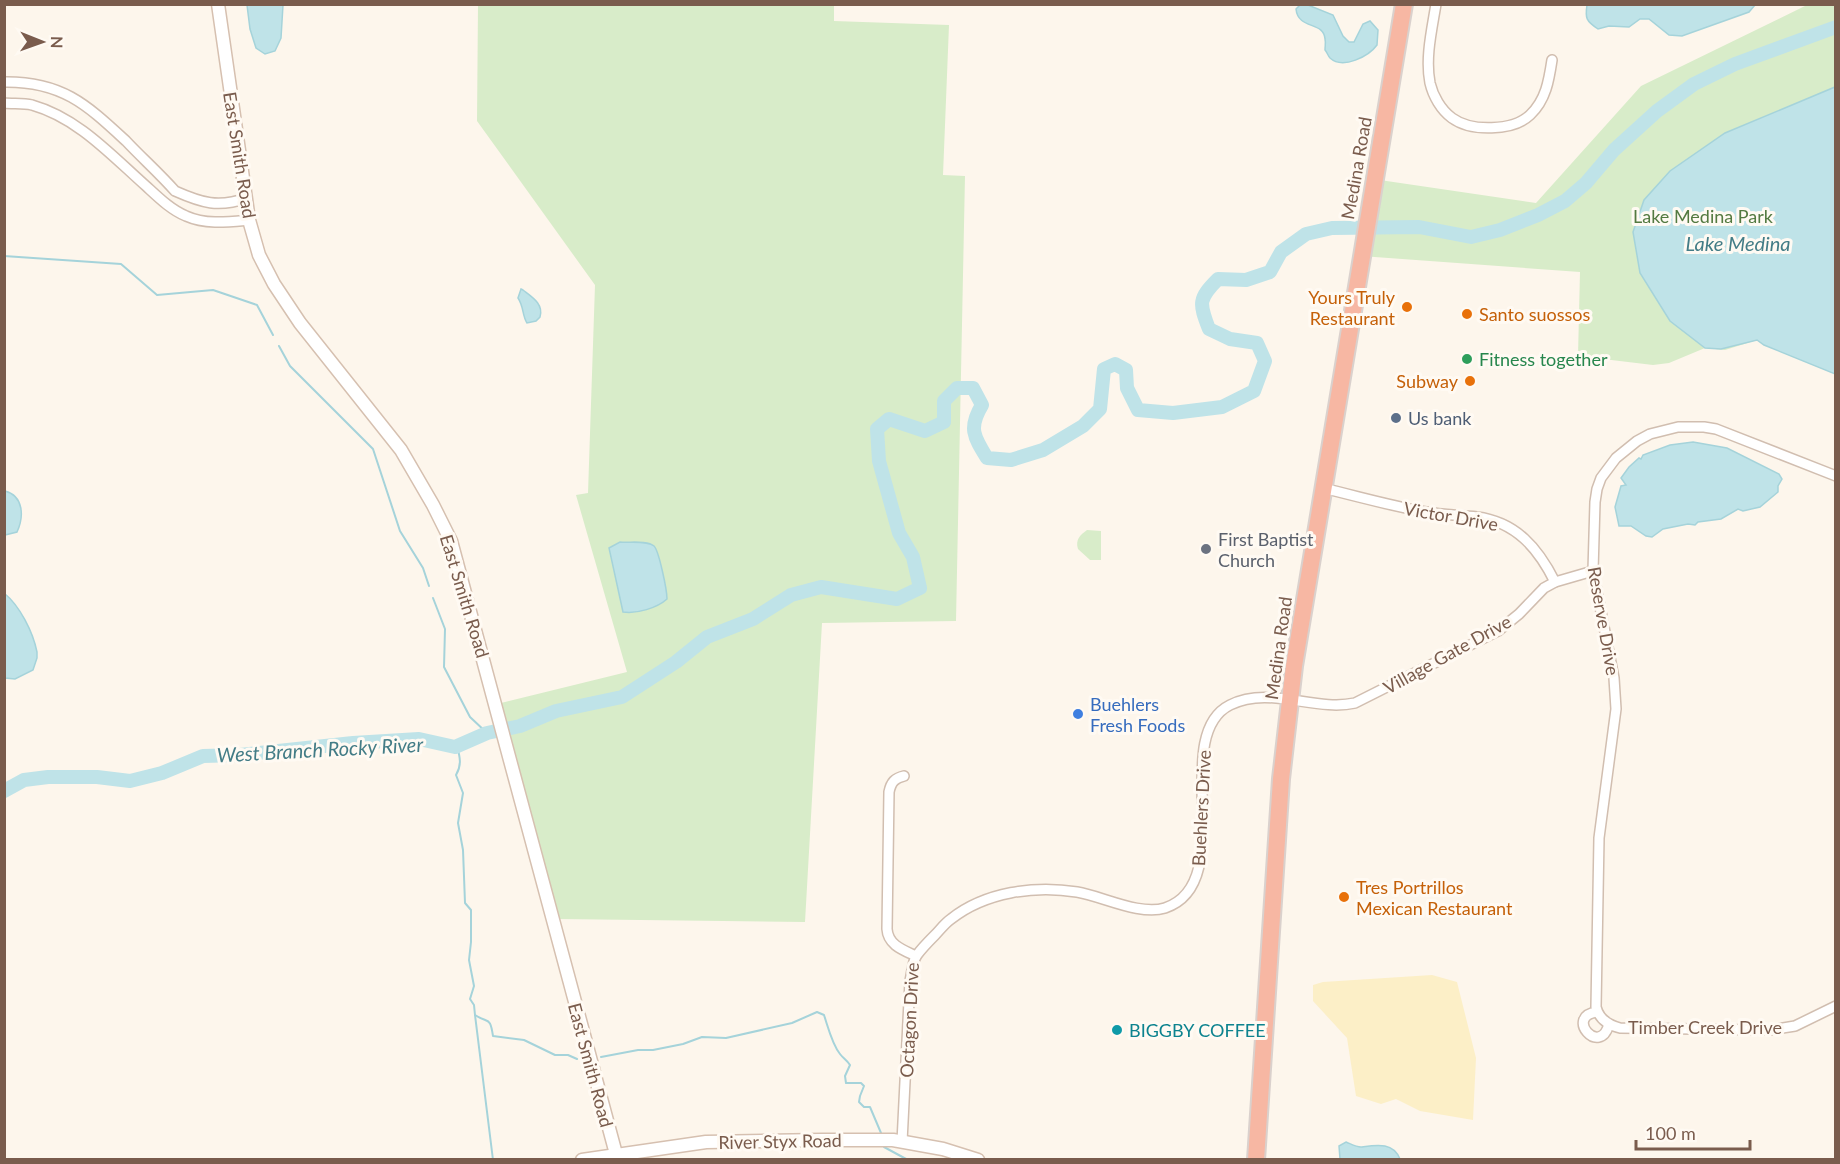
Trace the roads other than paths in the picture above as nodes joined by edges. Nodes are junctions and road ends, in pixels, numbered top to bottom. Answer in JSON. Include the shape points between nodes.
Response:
{"nodes":[{"id":1,"x":218,"y":4,"type":"edge"},
{"id":2,"x":1404,"y":4,"type":"edge"},
{"id":3,"x":1436,"y":4,"type":"edge"},
{"id":4,"x":1552,"y":60,"type":"dead end"},
{"id":5,"x":4,"y":82,"type":"edge"},
{"id":6,"x":4,"y":103,"type":"edge"},
{"id":7,"x":247,"y":198,"type":"junction"},
{"id":8,"x":249,"y":220,"type":"junction"},
{"id":9,"x":1836,"y":476,"type":"edge"},
{"id":10,"x":1322,"y":488,"type":"junction"},
{"id":11,"x":1593,"y":571,"type":"junction"},
{"id":12,"x":1555,"y":582,"type":"junction"},
{"id":13,"x":1290,"y":700,"type":"junction"},
{"id":14,"x":904,"y":776,"type":"dead end"},
{"id":15,"x":916,"y":956,"type":"junction"},
{"id":16,"x":1836,"y":1006,"type":"edge"},
{"id":17,"x":1598,"y":1012,"type":"junction"},
{"id":18,"x":1608,"y":1023,"type":"junction"},
{"id":19,"x":902,"y":1142,"type":"junction"},
{"id":20,"x":615,"y":1157,"type":"edge"},
{"id":21,"x":582,"y":1160,"type":"edge"},
{"id":22,"x":978,"y":1160,"type":"edge"},
{"id":23,"x":1256,"y":1160,"type":"edge"}],
"edges":[{"from":1,"to":7,"type":"street","name":"East Smith Road"},
{"from":2,"to":10,"type":"highway","name":"Medina Road"},
{"from":3,"to":4,"type":"street","via":[[1430,83],[1438,104],[1452,118],[1493,128],[1513,126],[1530,116],[1540,103],[1548,86]]},
{"from":5,"to":7,"type":"street","via":[[41,86],[87,106],[175,191],[208,203],[224,204]]},
{"from":6,"to":8,"type":"street","via":[[30,104],[69,120],[162,201],[186,216],[222,223]]},
{"from":7,"to":8,"type":"street","name":"East Smith Road"},
{"from":8,"to":20,"type":"street","name":"East Smith Road","via":[[259,255],[274,284],[300,323],[401,450],[451,541]]},
{"from":9,"to":11,"type":"street","name":"Reserve Drive","via":[[1716,429],[1678,427],[1650,434],[1616,458],[1601,478],[1595,502]]},
{"from":10,"to":12,"type":"street","name":"Victor Drive","via":[[1423,512],[1501,523],[1532,545]]},
{"from":10,"to":13,"type":"highway","name":"Medina Road"},
{"from":11,"to":12,"type":"street","name":"Village Gate Drive"},
{"from":11,"to":17,"type":"street","name":"Reserve Drive","via":[[1617,709],[1599,838]]},
{"from":12,"to":13,"type":"street","name":"Village Gate Drive","via":[[1498,631],[1365,699],[1331,706]]},
{"from":13,"to":15,"type":"street","name":"Buehlers Drive","via":[[1242,700],[1218,715],[1208,731],[1204,743],[1199,869],[1181,899],[1163,909],[1143,909],[1070,891],[1020,891],[975,905],[954,917]]},
{"from":13,"to":23,"type":"highway","name":"Medina Road"},
{"from":14,"to":15,"type":"street","name":"Octagon Drive","via":[[897,777],[889,792],[887,929],[892,943]]},
{"from":15,"to":19,"type":"street","name":"Octagon Drive","via":[[910,981]]},
{"from":16,"to":18,"type":"street","name":"Timber Creek Drive","via":[[1795,1026],[1770,1030],[1620,1028]]},
{"from":17,"to":18,"type":"street"},
{"from":17,"to":18,"type":"street","via":[[1586,1018],[1587,1033],[1602,1036]]},
{"from":19,"to":20,"type":"street","name":"River Styx Road","via":[[716,1142]]},
{"from":19,"to":22,"type":"street","name":"River Styx Road"},
{"from":20,"to":21,"type":"street","name":"River Styx Road"}]}
